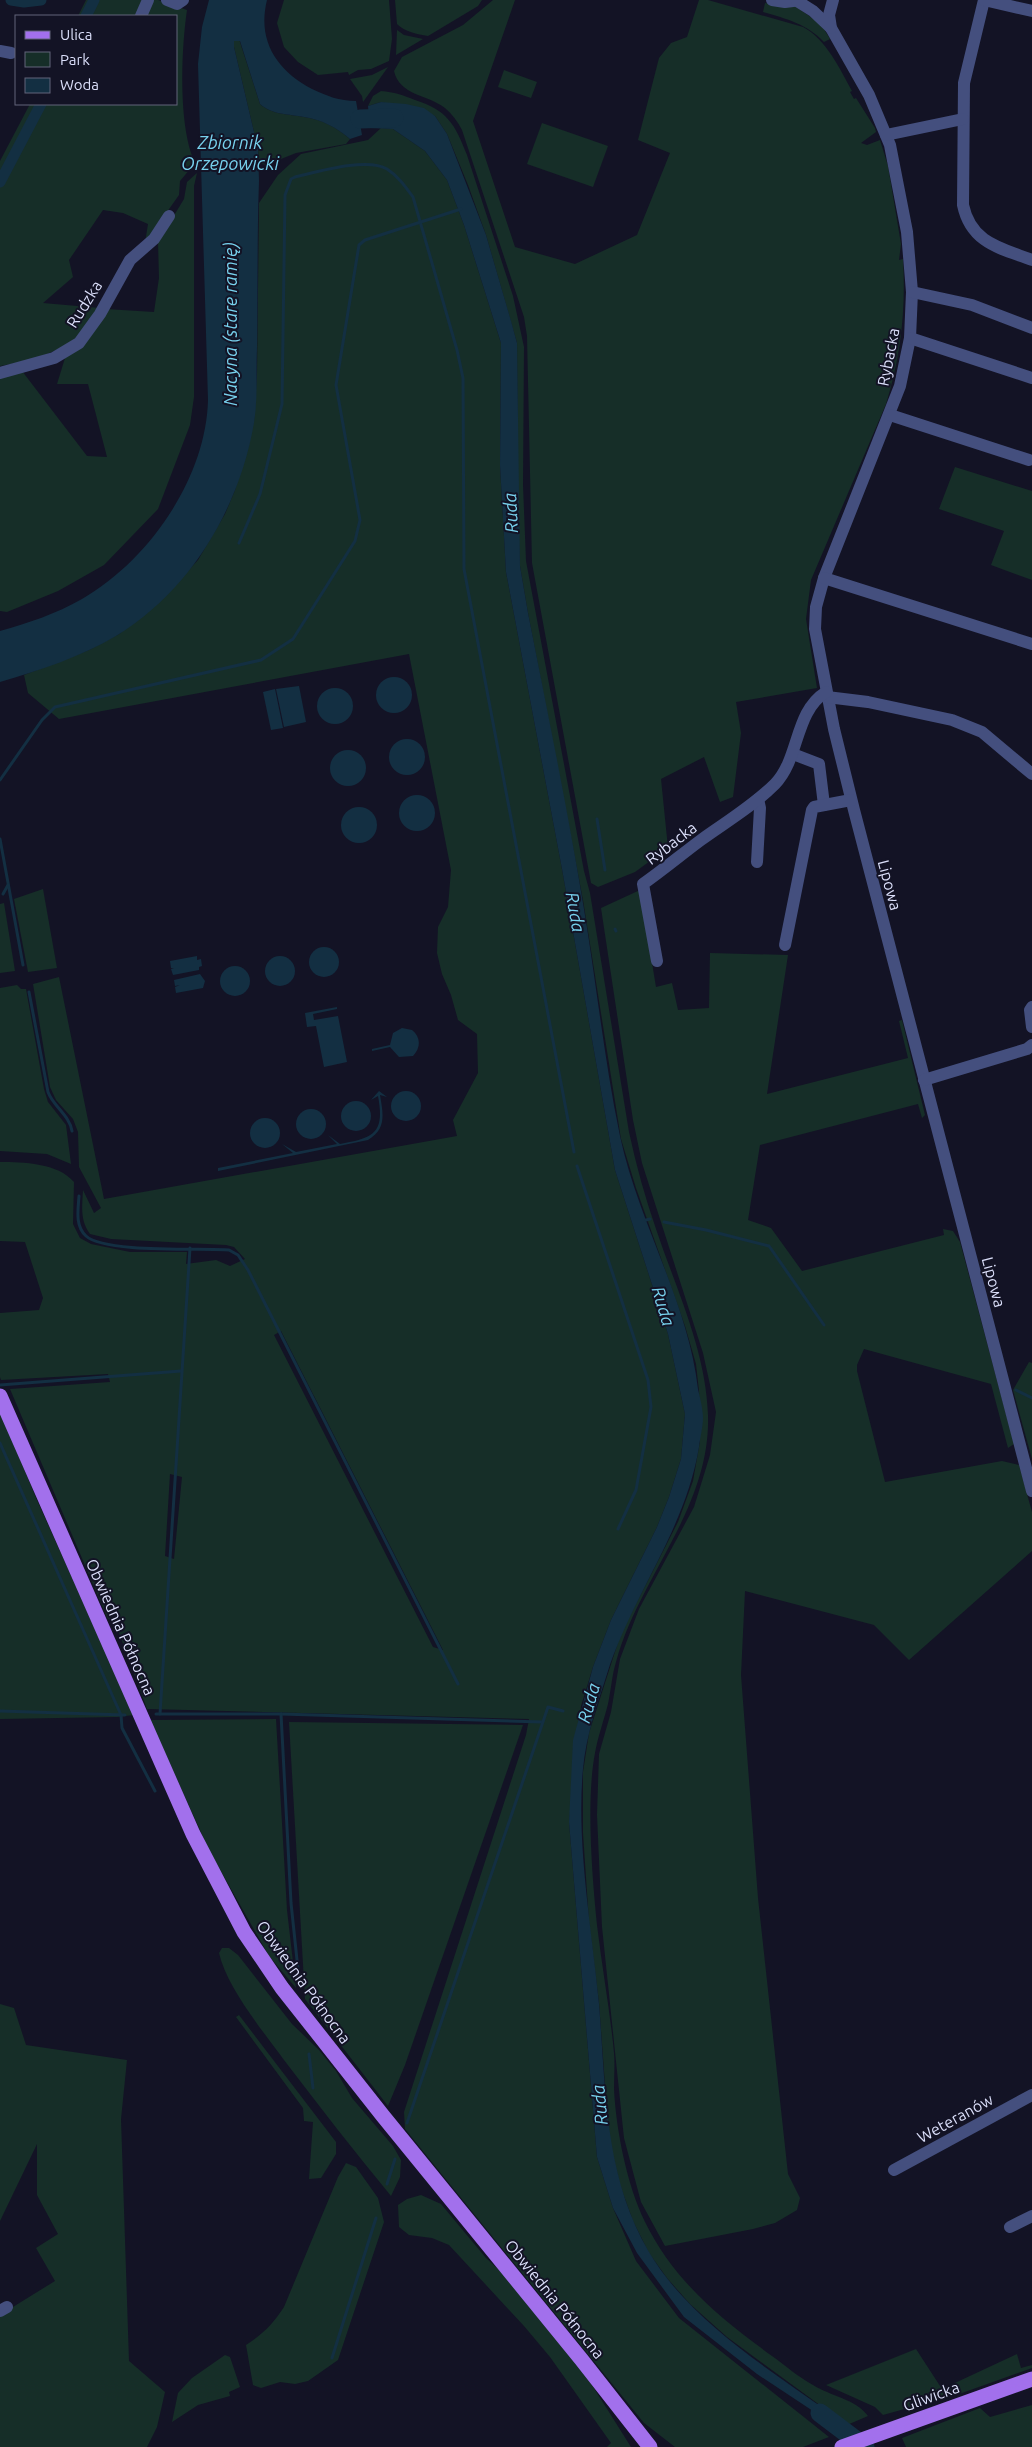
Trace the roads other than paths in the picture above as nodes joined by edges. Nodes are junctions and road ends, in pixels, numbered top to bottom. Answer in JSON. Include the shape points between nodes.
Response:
{"nodes":[{"id":1,"x":148,"y":0,"type":"edge"},
{"id":2,"x":167,"y":0,"type":"edge"},
{"id":3,"x":183,"y":0,"type":"edge"},
{"id":4,"x":772,"y":0,"type":"edge"},
{"id":5,"x":833,"y":0,"type":"edge"},
{"id":6,"x":984,"y":0,"type":"edge"},
{"id":7,"x":799,"y":1,"type":"edge"},
{"id":8,"x":1032,"y":11,"type":"edge"},
{"id":9,"x":141,"y":15,"type":"edge"},
{"id":10,"x":831,"y":28,"type":"junction"},
{"id":11,"x":963,"y":119,"type":"junction"},
{"id":12,"x":886,"y":135,"type":"junction"},
{"id":13,"x":169,"y":216,"type":"dead end"},
{"id":14,"x":1032,"y":260,"type":"edge"},
{"id":15,"x":912,"y":292,"type":"junction"},
{"id":16,"x":1032,"y":328,"type":"edge"},
{"id":17,"x":910,"y":338,"type":"junction"},
{"id":18,"x":0,"y":373,"type":"edge"},
{"id":19,"x":1032,"y":378,"type":"edge"},
{"id":20,"x":890,"y":414,"type":"junction"},
{"id":21,"x":1029,"y":460,"type":"dead end"},
{"id":22,"x":824,"y":578,"type":"junction"},
{"id":23,"x":1032,"y":644,"type":"edge"},
{"id":24,"x":827,"y":695,"type":"junction"},
{"id":25,"x":793,"y":754,"type":"junction"},
{"id":26,"x":1032,"y":774,"type":"edge"},
{"id":27,"x":758,"y":799,"type":"junction"},
{"id":28,"x":851,"y":800,"type":"junction"},
{"id":29,"x":824,"y":806,"type":"junction"},
{"id":30,"x":757,"y":862,"type":"dead end"},
{"id":31,"x":785,"y":945,"type":"dead end"},
{"id":32,"x":657,"y":961,"type":"dead end"},
{"id":33,"x":1032,"y":1007,"type":"edge"},
{"id":34,"x":1032,"y":1027,"type":"edge"},
{"id":35,"x":1032,"y":1045,"type":"edge"},
{"id":36,"x":924,"y":1080,"type":"junction"},
{"id":37,"x":0,"y":1396,"type":"edge"},
{"id":38,"x":1032,"y":1491,"type":"edge"},
{"id":39,"x":1032,"y":2094,"type":"edge"},
{"id":40,"x":894,"y":2170,"type":"dead end"},
{"id":41,"x":1032,"y":2216,"type":"edge"},
{"id":42,"x":1010,"y":2227,"type":"dead end"},
{"id":43,"x":1032,"y":2378,"type":"edge"},
{"id":44,"x":628,"y":2420,"type":"junction"},
{"id":45,"x":638,"y":2447,"type":"edge"},
{"id":46,"x":642,"y":2447,"type":"edge"},
{"id":47,"x":650,"y":2447,"type":"edge"},
{"id":48,"x":659,"y":2447,"type":"edge"},
{"id":49,"x":842,"y":2447,"type":"edge"}],
"edges":[{"from":1,"to":9,"type":"street"},
{"from":2,"to":3,"type":"street","via":[[177,4]]},
{"from":4,"to":7,"type":"street","name":"Rybacka"},
{"from":5,"to":10,"type":"street","via":[[829,15]]},
{"from":6,"to":8,"type":"street"},
{"from":6,"to":11,"type":"street","via":[[966,68]]},
{"from":7,"to":10,"type":"street","name":"Rybacka"},
{"from":10,"to":12,"type":"street","name":"Rybacka","via":[[869,95]]},
{"from":11,"to":12,"type":"street"},
{"from":11,"to":14,"type":"street","via":[[963,205],[969,224],[975,233],[992,245]]},
{"from":12,"to":15,"type":"street","name":"Rybacka","via":[[904,216]]},
{"from":13,"to":18,"type":"street","name":"Rudzka","via":[[154,239],[130,260],[80,343],[58,356]]},
{"from":15,"to":16,"type":"street","via":[[972,305]]},
{"from":15,"to":17,"type":"street","name":"Rybacka"},
{"from":17,"to":19,"type":"street"},
{"from":17,"to":20,"type":"street","name":"Rybacka"},
{"from":20,"to":21,"type":"street"},
{"from":20,"to":22,"type":"street","name":"Rybacka"},
{"from":22,"to":23,"type":"street"},
{"from":22,"to":24,"type":"street","name":"Rybacka","via":[[814,622]]},
{"from":24,"to":25,"type":"street","name":"Rybacka","via":[[815,700],[810,707]]},
{"from":24,"to":26,"type":"street","via":[[952,720],[982,732]]},
{"from":24,"to":28,"type":"street","name":"Lipowa"},
{"from":25,"to":27,"type":"street","name":"Rybacka","via":[[780,778]]},
{"from":25,"to":29,"type":"street","via":[[819,764]]},
{"from":27,"to":30,"type":"street"},
{"from":27,"to":32,"type":"street","name":"Rybacka","via":[[643,884]]},
{"from":28,"to":29,"type":"street"},
{"from":28,"to":36,"type":"street","name":"Lipowa"},
{"from":29,"to":31,"type":"street","via":[[812,810]]},
{"from":33,"to":34,"type":"street"},
{"from":35,"to":36,"type":"street"},
{"from":36,"to":38,"type":"street","name":"Lipowa"},
{"from":37,"to":44,"type":"main road","name":"Obwiednia Północna","via":[[193,1834],[244,1932],[282,1988]]},
{"from":39,"to":40,"type":"street","name":"Weteranów"},
{"from":41,"to":42,"type":"street"},
{"from":43,"to":49,"type":"main road","name":"Gliwicka"},
{"from":44,"to":45,"type":"main road"},
{"from":44,"to":46,"type":"main road","name":"Obwiednia Północna"},
{"from":44,"to":47,"type":"main road","name":"Obwiednia Północna"},
{"from":44,"to":48,"type":"main road"}]}
